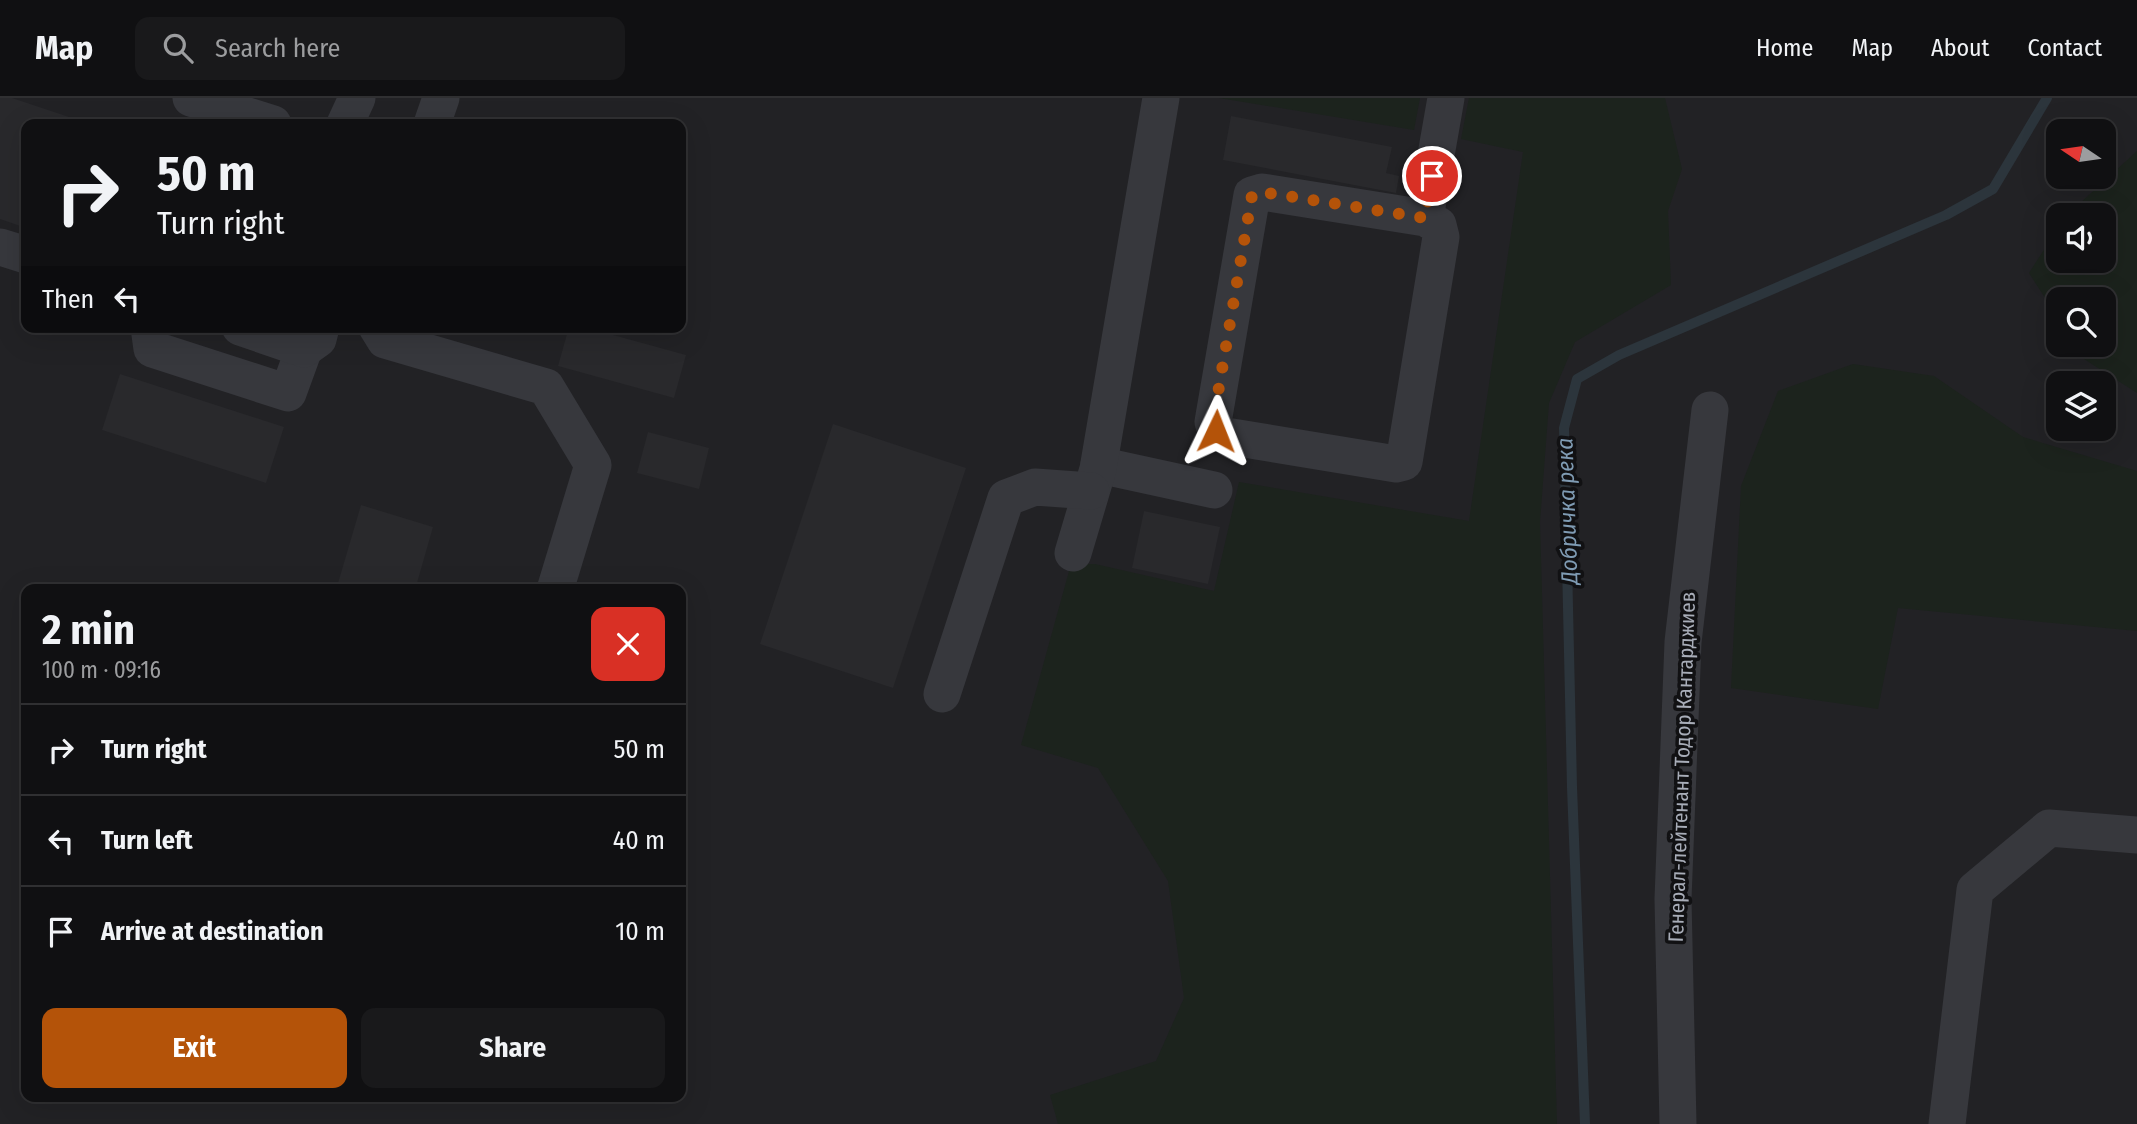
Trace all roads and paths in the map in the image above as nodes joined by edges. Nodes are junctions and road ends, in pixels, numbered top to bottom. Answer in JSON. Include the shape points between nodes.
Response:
{"nodes":[{"id":1,"x":191,"y":98,"type":"edge"},
{"id":2,"x":357,"y":98,"type":"edge"},
{"id":3,"x":441,"y":98,"type":"edge"},
{"id":4,"x":1161,"y":98,"type":"edge"},
{"id":5,"x":1446,"y":98,"type":"edge"},
{"id":6,"x":257,"y":119,"type":"edge"},
{"id":7,"x":347,"y":119,"type":"edge"},
{"id":8,"x":434,"y":119,"type":"edge"},
{"id":9,"x":1425,"y":218,"type":"junction"},
{"id":10,"x":0,"y":247,"type":"edge"},
{"id":11,"x":21,"y":253,"type":"edge"},
{"id":12,"x":150,"y":333,"type":"edge"},
{"id":13,"x":280,"y":333,"type":"edge"},
{"id":14,"x":381,"y":333,"type":"edge"},
{"id":15,"x":313,"y":338,"type":"edge"},
{"id":16,"x":1710,"y":410,"type":"dead end"},
{"id":17,"x":1095,"y":478,"type":"junction"},
{"id":18,"x":1214,"y":490,"type":"dead end"},
{"id":19,"x":1073,"y":553,"type":"dead end"},
{"id":20,"x":557,"y":584,"type":"edge"},
{"id":21,"x":942,"y":694,"type":"dead end"},
{"id":22,"x":2137,"y":835,"type":"edge"},
{"id":23,"x":1678,"y":1124,"type":"edge"},
{"id":24,"x":1947,"y":1124,"type":"edge"}],
"edges":[{"from":1,"to":6,"type":"street"},
{"from":2,"to":7,"type":"street"},
{"from":3,"to":8,"type":"street"},
{"from":4,"to":17,"type":"street"},
{"from":5,"to":9,"type":"street"},
{"from":9,"to":9,"type":"street","via":[[1262,192],[1252,195],[1213,422],[1216,431],[1404,462],[1441,237],[1438,225]]},
{"from":10,"to":11,"type":"street"},
{"from":12,"to":15,"type":"street","via":[[152,349],[288,393]]},
{"from":13,"to":15,"type":"street"},
{"from":14,"to":20,"type":"street","via":[[385,340],[546,387],[593,465]]},
{"from":16,"to":23,"type":"street","name":"Генерал-лейтенант Тодор Кантарджиев","via":[[1683,642],[1673,899]]},
{"from":17,"to":18,"type":"street"},
{"from":17,"to":19,"type":"street"},
{"from":17,"to":21,"type":"street","via":[[1035,487],[1006,498]]},
{"from":22,"to":24,"type":"street","via":[[2049,828],[1975,890]]}]}
